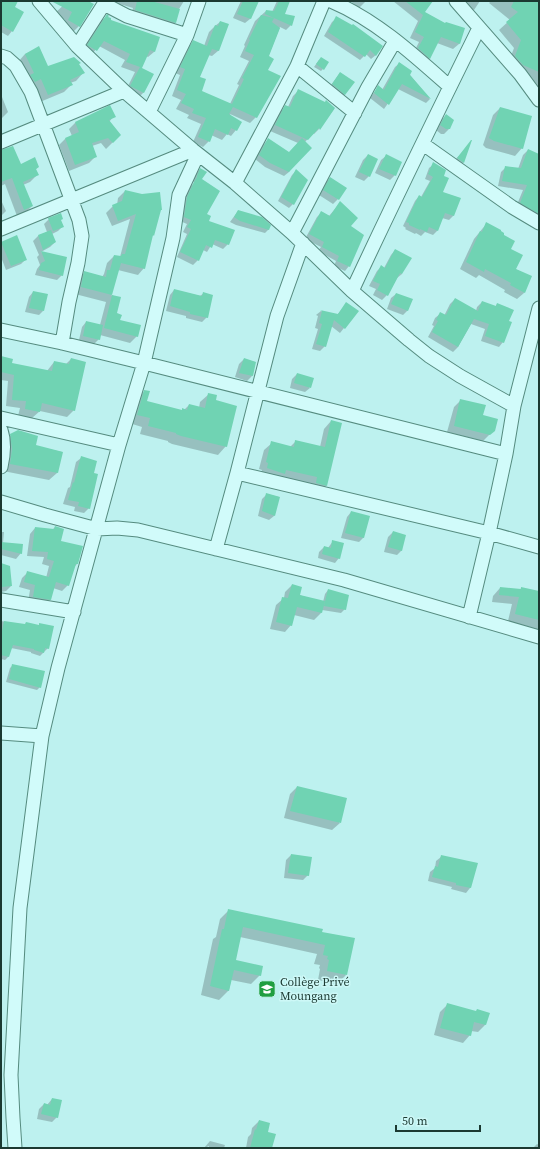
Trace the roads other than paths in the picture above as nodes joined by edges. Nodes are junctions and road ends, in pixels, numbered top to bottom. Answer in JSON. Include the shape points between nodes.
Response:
{"nodes":[{"id":1,"x":39,"y":1,"type":"edge"},
{"id":2,"x":199,"y":1,"type":"edge"},
{"id":3,"x":324,"y":1,"type":"edge"},
{"id":4,"x":331,"y":1,"type":"edge"},
{"id":5,"x":456,"y":1,"type":"edge"},
{"id":6,"x":105,"y":2,"type":"edge"},
{"id":7,"x":479,"y":28,"type":"junction"},
{"id":8,"x":187,"y":35,"type":"junction"},
{"id":9,"x":395,"y":41,"type":"junction"},
{"id":10,"x":77,"y":46,"type":"junction"},
{"id":11,"x":1,"y":56,"type":"edge"},
{"id":12,"x":297,"y":66,"type":"junction"},
{"id":13,"x":450,"y":87,"type":"junction"},
{"id":14,"x":124,"y":92,"type":"junction"},
{"id":15,"x":539,"y":100,"type":"edge"},
{"id":16,"x":150,"y":112,"type":"junction"},
{"id":17,"x":355,"y":113,"type":"junction"},
{"id":18,"x":43,"y":124,"type":"junction"},
{"id":19,"x":1,"y":142,"type":"edge"},
{"id":20,"x":423,"y":144,"type":"junction"},
{"id":21,"x":195,"y":152,"type":"junction"},
{"id":22,"x":235,"y":184,"type":"junction"},
{"id":23,"x":70,"y":200,"type":"junction"},
{"id":24,"x":539,"y":224,"type":"edge"},
{"id":25,"x":1,"y":229,"type":"edge"},
{"id":26,"x":292,"y":233,"type":"junction"},
{"id":27,"x":303,"y":243,"type":"junction"},
{"id":28,"x":352,"y":291,"type":"junction"},
{"id":29,"x":539,"y":308,"type":"edge"},
{"id":30,"x":1,"y":330,"type":"edge"},
{"id":31,"x":62,"y":343,"type":"junction"},
{"id":32,"x":144,"y":363,"type":"junction"},
{"id":33,"x":258,"y":392,"type":"junction"},
{"id":34,"x":514,"y":406,"type":"junction"},
{"id":35,"x":1,"y":418,"type":"edge"},
{"id":36,"x":1,"y":430,"type":"edge"},
{"id":37,"x":119,"y":445,"type":"junction"},
{"id":38,"x":506,"y":454,"type":"junction"},
{"id":39,"x":1,"y":467,"type":"edge"},
{"id":40,"x":237,"y":473,"type":"junction"},
{"id":41,"x":1,"y":502,"type":"edge"},
{"id":42,"x":97,"y":529,"type":"junction"},
{"id":43,"x":489,"y":534,"type":"junction"},
{"id":44,"x":539,"y":547,"type":"edge"},
{"id":45,"x":216,"y":549,"type":"junction"},
{"id":46,"x":1,"y":600,"type":"edge"},
{"id":47,"x":74,"y":612,"type":"junction"},
{"id":48,"x":468,"y":617,"type":"junction"},
{"id":49,"x":539,"y":637,"type":"edge"},
{"id":50,"x":1,"y":733,"type":"edge"},
{"id":51,"x":42,"y":736,"type":"junction"},
{"id":52,"x":16,"y":1148,"type":"edge"}],
"edges":[{"from":1,"to":10,"type":"street"},
{"from":2,"to":8,"type":"street"},
{"from":3,"to":12,"type":"street"},
{"from":4,"to":9,"type":"street","via":[[372,23]]},
{"from":5,"to":7,"type":"street"},
{"from":6,"to":8,"type":"street","via":[[127,16]]},
{"from":6,"to":10,"type":"street"},
{"from":7,"to":13,"type":"street"},
{"from":7,"to":15,"type":"street","via":[[520,74]]},
{"from":8,"to":16,"type":"street"},
{"from":9,"to":13,"type":"street"},
{"from":9,"to":17,"type":"street"},
{"from":10,"to":14,"type":"street"},
{"from":11,"to":18,"type":"street","via":[[16,66],[31,92]]},
{"from":12,"to":17,"type":"street"},
{"from":12,"to":22,"type":"street"},
{"from":13,"to":20,"type":"street"},
{"from":14,"to":16,"type":"street"},
{"from":14,"to":18,"type":"street"},
{"from":16,"to":21,"type":"street"},
{"from":17,"to":26,"type":"street"},
{"from":18,"to":19,"type":"street"},
{"from":18,"to":23,"type":"street"},
{"from":20,"to":24,"type":"street"},
{"from":20,"to":28,"type":"street"},
{"from":21,"to":22,"type":"street"},
{"from":21,"to":23,"type":"street"},
{"from":21,"to":32,"type":"street","via":[[179,195]]},
{"from":22,"to":26,"type":"street"},
{"from":23,"to":25,"type":"street"},
{"from":23,"to":31,"type":"street","via":[[82,236]]},
{"from":26,"to":27,"type":"street"},
{"from":27,"to":28,"type":"street"},
{"from":27,"to":33,"type":"street","via":[[277,316]]},
{"from":28,"to":34,"type":"street","via":[[429,356]]},
{"from":29,"to":34,"type":"street"},
{"from":30,"to":31,"type":"street"},
{"from":31,"to":32,"type":"street"},
{"from":32,"to":33,"type":"street"},
{"from":32,"to":37,"type":"street"},
{"from":33,"to":38,"type":"street"},
{"from":33,"to":40,"type":"street"},
{"from":34,"to":38,"type":"street"},
{"from":35,"to":37,"type":"street"},
{"from":36,"to":39,"type":"street","via":[[4,450]]},
{"from":37,"to":42,"type":"street"},
{"from":38,"to":43,"type":"street"},
{"from":40,"to":43,"type":"street"},
{"from":40,"to":45,"type":"street"},
{"from":41,"to":42,"type":"street"},
{"from":42,"to":45,"type":"street","via":[[138,530]]},
{"from":42,"to":47,"type":"street"},
{"from":43,"to":44,"type":"street"},
{"from":43,"to":48,"type":"street"},
{"from":45,"to":48,"type":"street","via":[[344,580]]},
{"from":46,"to":47,"type":"street"},
{"from":47,"to":51,"type":"street"},
{"from":48,"to":49,"type":"street"},
{"from":50,"to":51,"type":"street"},
{"from":51,"to":52,"type":"street","via":[[20,908],[11,1075]]}]}
